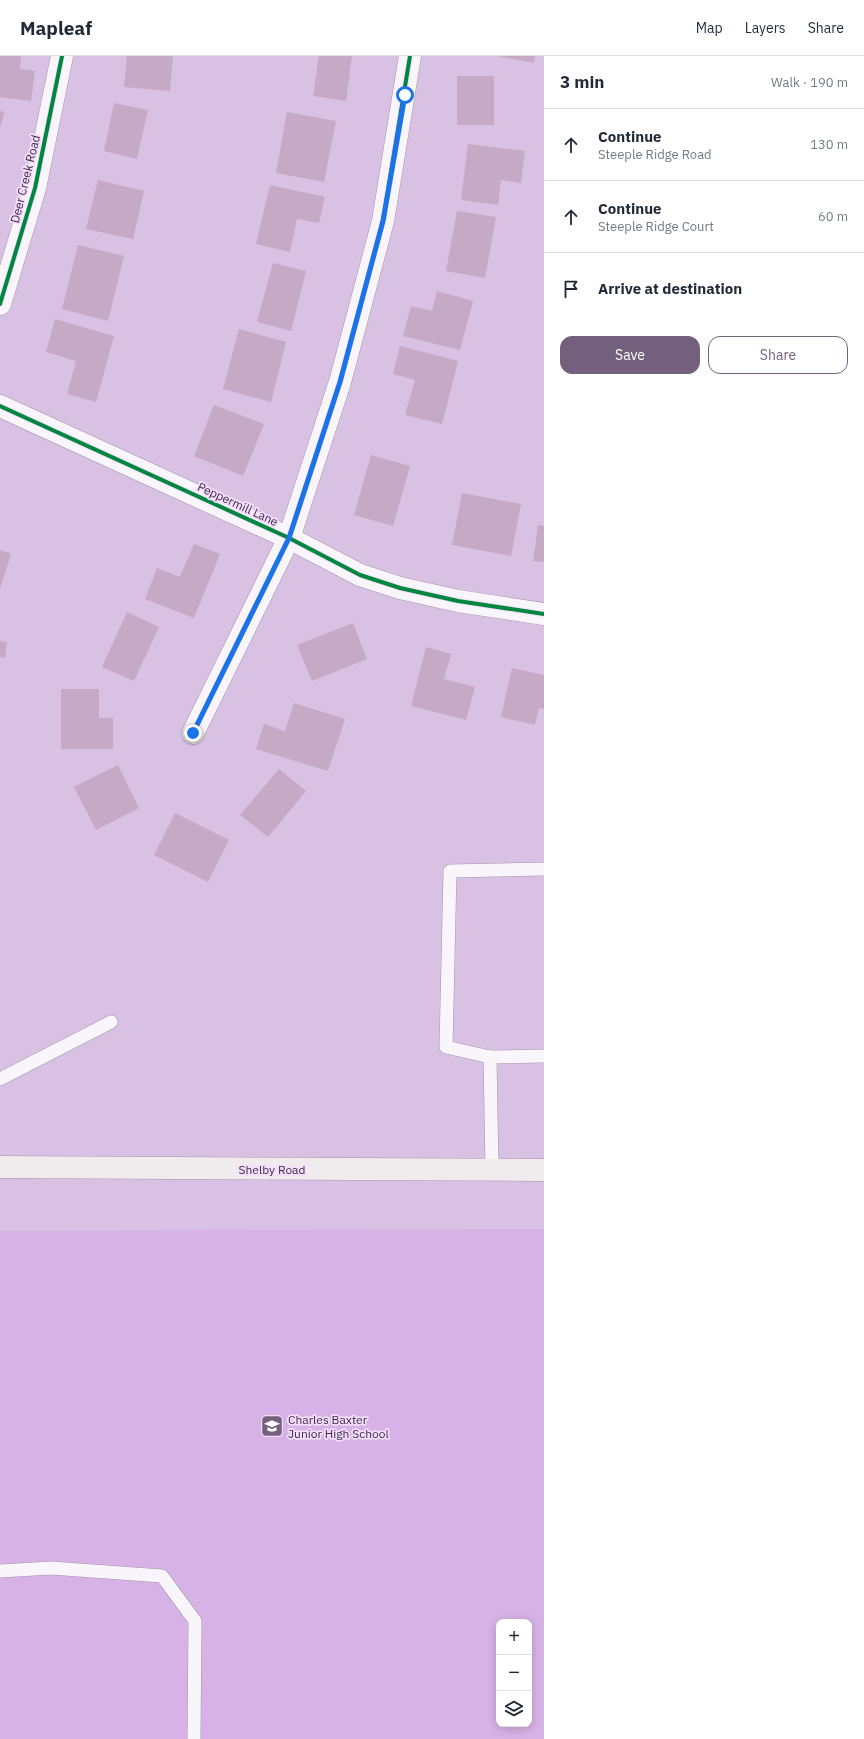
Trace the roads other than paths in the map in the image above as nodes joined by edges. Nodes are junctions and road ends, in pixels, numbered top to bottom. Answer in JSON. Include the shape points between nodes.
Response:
{"nodes":[{"id":1,"x":62,"y":56,"type":"edge"},
{"id":2,"x":410,"y":56,"type":"edge"},
{"id":3,"x":0,"y":304,"type":"edge"},
{"id":4,"x":0,"y":406,"type":"edge"},
{"id":5,"x":289,"y":538,"type":"junction"},
{"id":6,"x":544,"y":614,"type":"edge"},
{"id":7,"x":193,"y":733,"type":"dead end"},
{"id":8,"x":544,"y":869,"type":"edge"},
{"id":9,"x":111,"y":1022,"type":"dead end"},
{"id":10,"x":544,"y":1056,"type":"edge"},
{"id":11,"x":490,"y":1057,"type":"junction"},
{"id":12,"x":0,"y":1079,"type":"edge"},
{"id":13,"x":0,"y":1167,"type":"edge"},
{"id":14,"x":492,"y":1170,"type":"junction"},
{"id":15,"x":544,"y":1170,"type":"edge"},
{"id":16,"x":0,"y":1571,"type":"edge"},
{"id":17,"x":194,"y":1739,"type":"edge"}],
"edges":[{"from":1,"to":3,"type":"street","name":"Deer Creek Road","via":[[35,188]]},
{"from":2,"to":5,"type":"street","via":[[383,221],[340,382]]},
{"from":4,"to":5,"type":"street","name":"Peppermill Lane"},
{"from":5,"to":6,"type":"street","name":"Peppermill Lane","via":[[360,575],[400,588]]},
{"from":5,"to":7,"type":"street"},
{"from":8,"to":11,"type":"lane","via":[[450,871],[446,1047]]},
{"from":9,"to":12,"type":"lane"},
{"from":10,"to":11,"type":"lane"},
{"from":11,"to":14,"type":"lane"},
{"from":13,"to":14,"type":"main road","name":"Shelby Road"},
{"from":14,"to":15,"type":"main road","name":"Shelby Road"},
{"from":16,"to":17,"type":"lane","via":[[51,1568],[162,1576],[195,1621]]}]}
